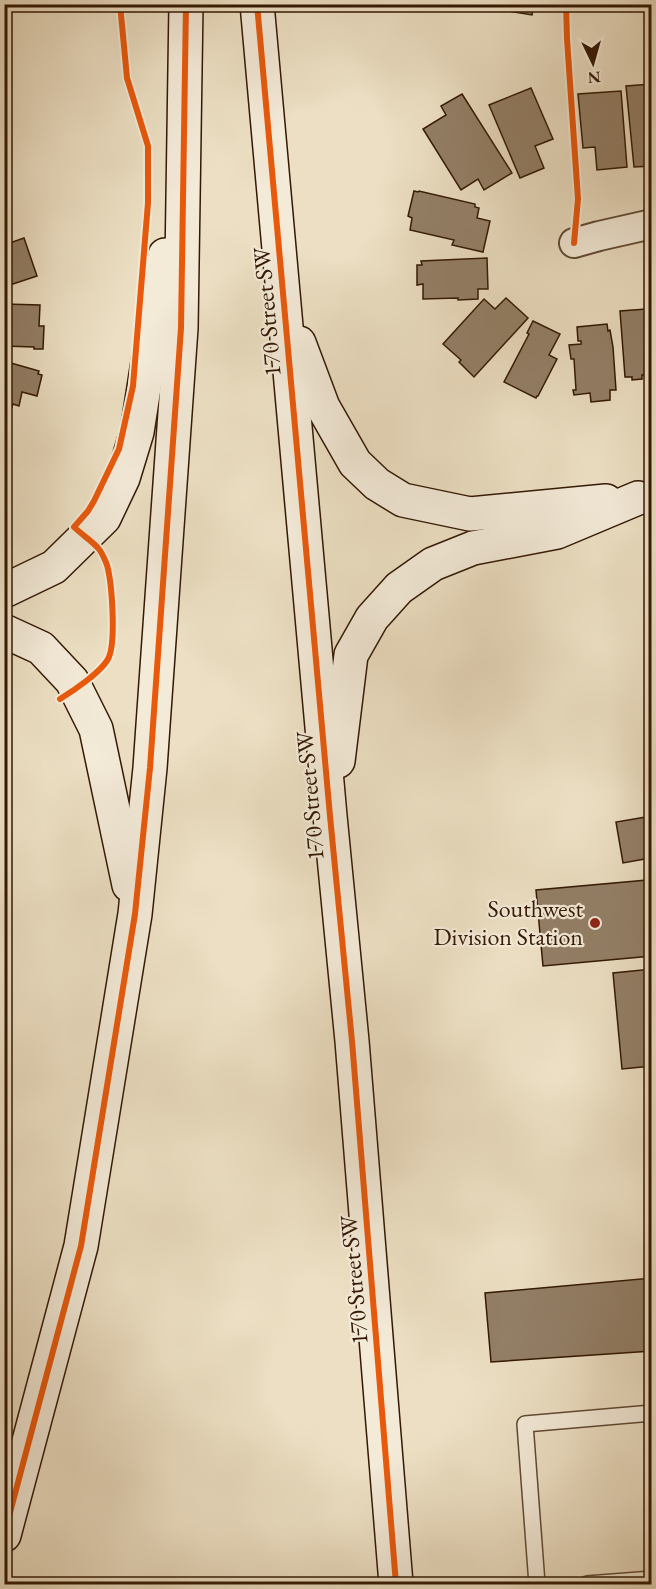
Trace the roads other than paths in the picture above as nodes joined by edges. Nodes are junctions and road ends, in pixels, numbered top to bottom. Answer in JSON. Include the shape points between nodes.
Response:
{"nodes":[{"id":1,"x":186,"y":4,"type":"edge"},
{"id":2,"x":257,"y":4,"type":"edge"},
{"id":3,"x":184,"y":135,"type":"junction"},
{"id":4,"x":651,"y":224,"type":"edge"},
{"id":5,"x":574,"y":243,"type":"dead end"},
{"id":6,"x":284,"y":302,"type":"junction"},
{"id":7,"x":4,"y":591,"type":"edge"},
{"id":8,"x":4,"y":631,"type":"edge"},
{"id":9,"x":330,"y":816,"type":"junction"},
{"id":10,"x":135,"y":914,"type":"junction"},
{"id":11,"x":651,"y":1413,"type":"edge"},
{"id":12,"x":4,"y":1534,"type":"edge"},
{"id":13,"x":651,"y":1579,"type":"edge"},
{"id":14,"x":635,"y":1583,"type":"edge"},
{"id":15,"x":396,"y":1584,"type":"edge"},
{"id":16,"x":537,"y":1584,"type":"edge"},
{"id":17,"x":586,"y":1584,"type":"edge"}],
"edges":[{"from":1,"to":3,"type":"main road"},
{"from":2,"to":6,"type":"main road","name":"170 Street SW"},
{"from":3,"to":7,"type":"main road","via":[[137,432],[123,478],[104,518],[54,567]]},
{"from":3,"to":10,"type":"main road","via":[[181,328],[150,768]]},
{"from":4,"to":5,"type":"street"},
{"from":6,"to":9,"type":"main road","name":"170 Street SW"},
{"from":6,"to":9,"type":"main road","via":[[323,407],[355,463],[377,484],[403,500],[470,514],[638,498],[557,532],[473,548],[433,564],[399,588],[372,618],[351,655]]},
{"from":8,"to":10,"type":"main road","via":[[41,648],[72,681],[96,729]]},
{"from":9,"to":15,"type":"main road","name":"170 Street SW"},
{"from":10,"to":12,"type":"main road","via":[[81,1246]]},
{"from":11,"to":16,"type":"lane","via":[[525,1424]]},
{"from":13,"to":14,"type":"lane"},
{"from":14,"to":17,"type":"lane"}]}
